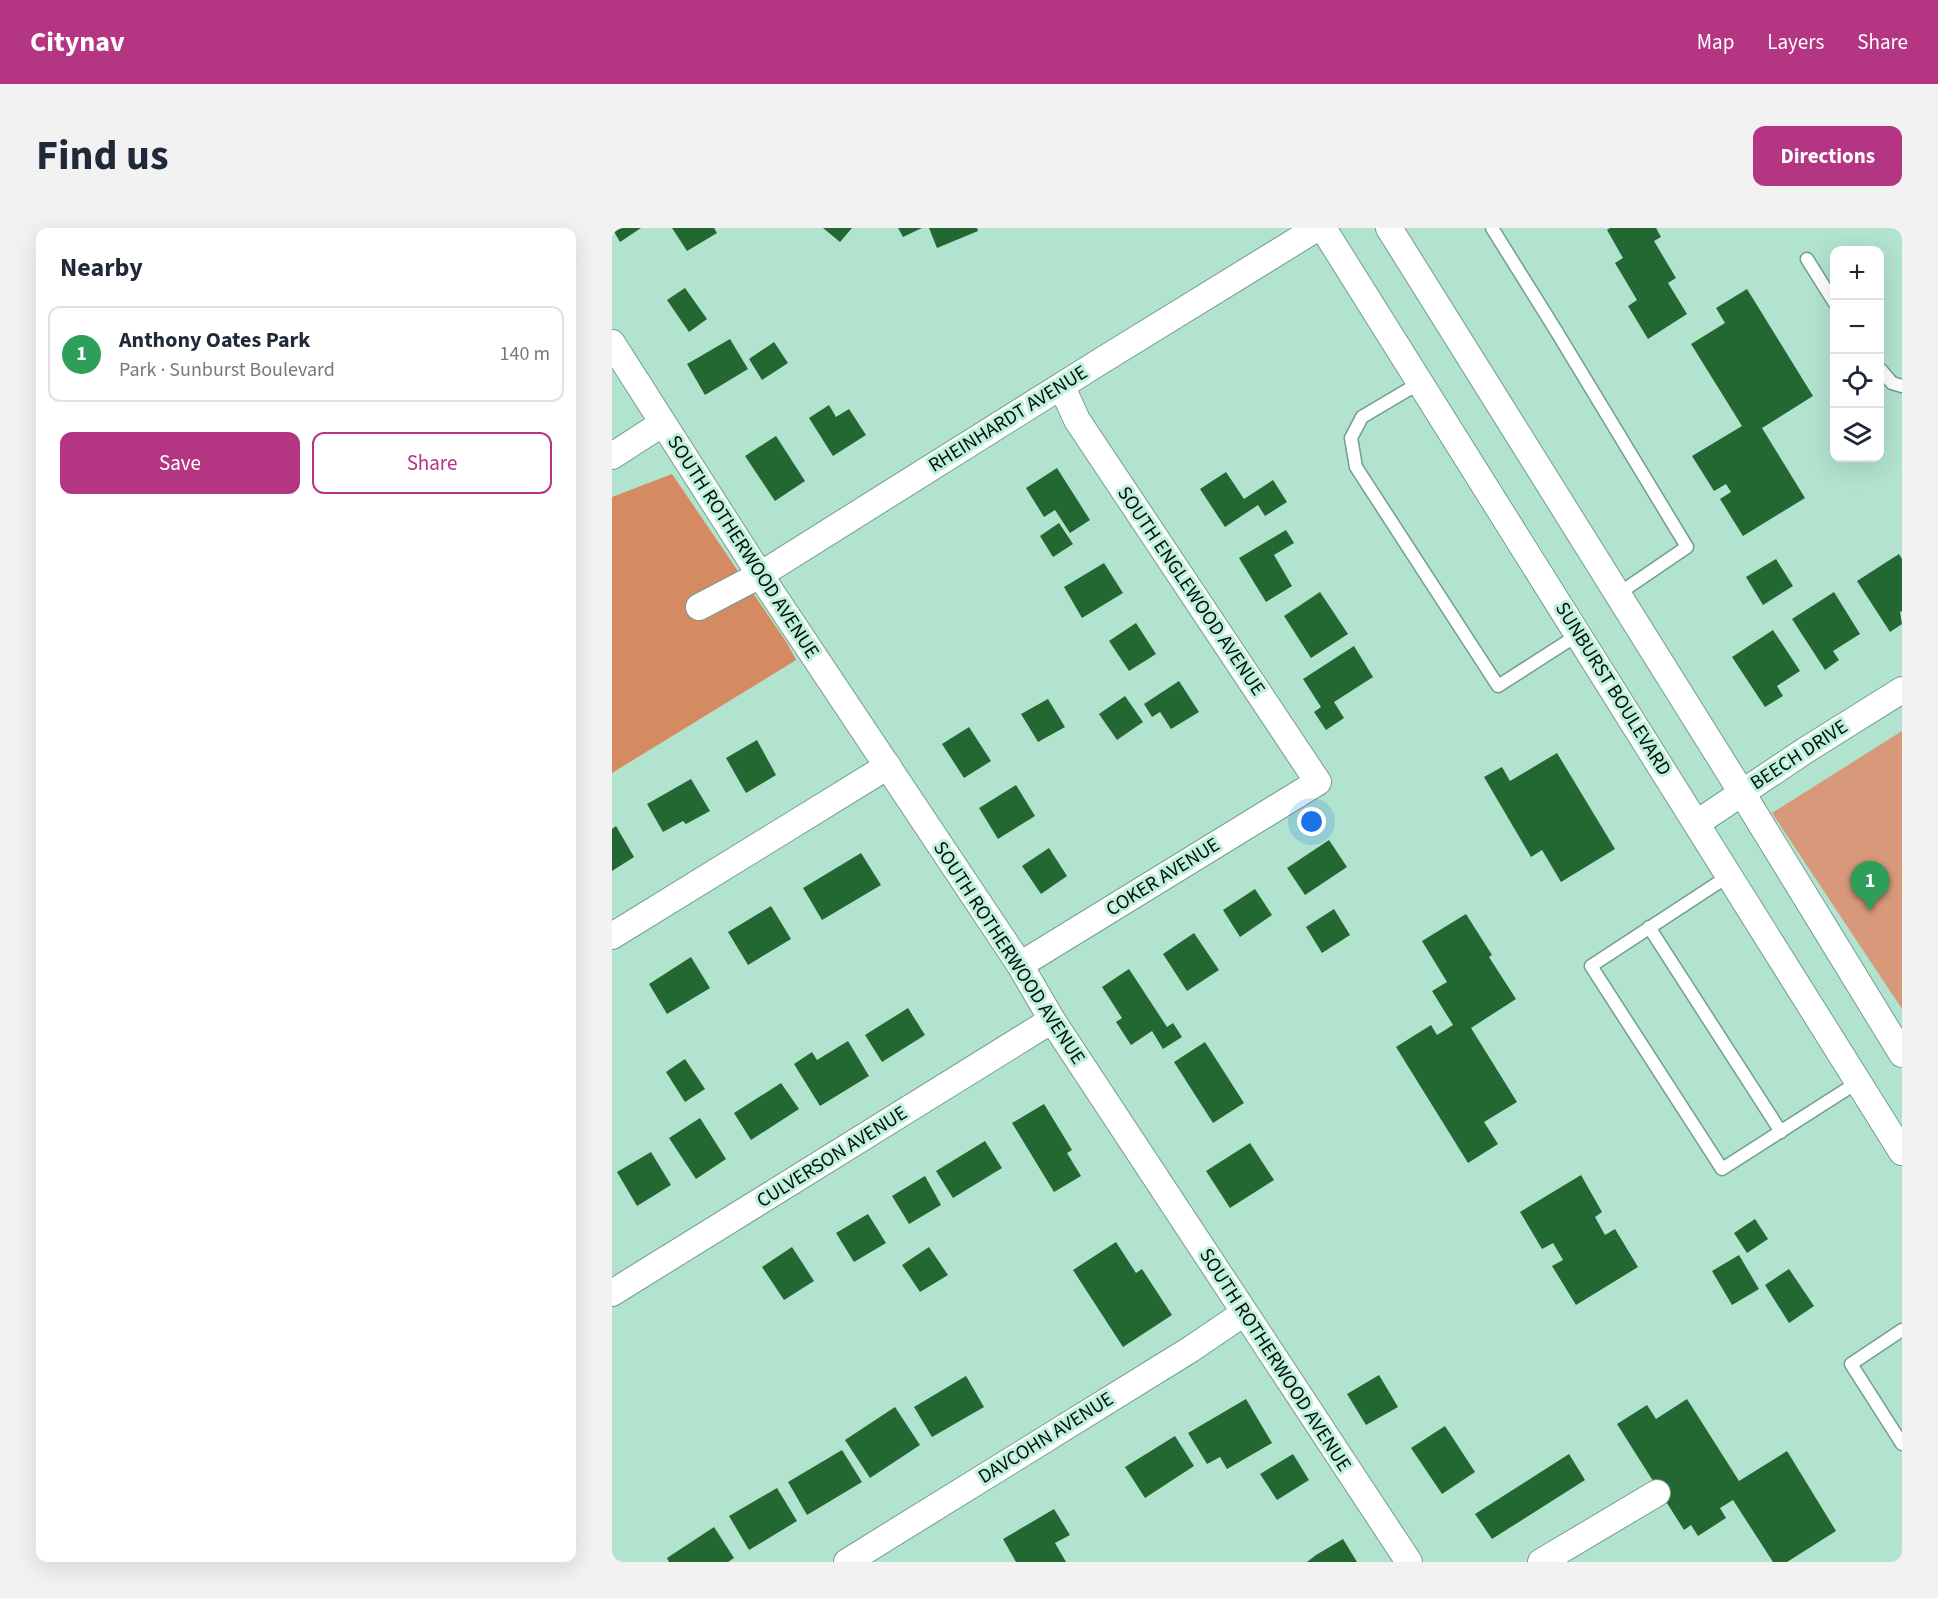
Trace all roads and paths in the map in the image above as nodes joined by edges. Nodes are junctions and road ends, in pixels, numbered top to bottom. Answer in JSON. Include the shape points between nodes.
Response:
{"nodes":[{"id":1,"x":1317,"y":228,"type":"edge"},
{"id":2,"x":1323,"y":228,"type":"edge"},
{"id":3,"x":1389,"y":228,"type":"edge"},
{"id":4,"x":1492,"y":228,"type":"edge"},
{"id":5,"x":1807,"y":258,"type":"dead end"},
{"id":6,"x":1833,"y":300,"type":"edge"},
{"id":7,"x":612,"y":344,"type":"edge"},
{"id":8,"x":1884,"y":374,"type":"edge"},
{"id":9,"x":1421,"y":382,"type":"junction"},
{"id":10,"x":1902,"y":386,"type":"edge"},
{"id":11,"x":1062,"y":387,"type":"junction"},
{"id":12,"x":663,"y":423,"type":"junction"},
{"id":13,"x":612,"y":456,"type":"edge"},
{"id":14,"x":760,"y":575,"type":"junction"},
{"id":15,"x":1618,"y":594,"type":"junction"},
{"id":16,"x":699,"y":607,"type":"dead end"},
{"id":17,"x":1579,"y":634,"type":"junction"},
{"id":18,"x":1902,"y":690,"type":"edge"},
{"id":19,"x":888,"y":766,"type":"junction"},
{"id":20,"x":1307,"y":789,"type":"joint"},
{"id":21,"x":1742,"y":793,"type":"junction"},
{"id":22,"x":1697,"y":823,"type":"junction"},
{"id":23,"x":1730,"y":875,"type":"junction"},
{"id":24,"x":1649,"y":927,"type":"junction"},
{"id":25,"x":612,"y":936,"type":"edge"},
{"id":26,"x":1020,"y":965,"type":"junction"},
{"id":27,"x":1052,"y":1020,"type":"junction"},
{"id":28,"x":1902,"y":1054,"type":"edge"},
{"id":29,"x":1857,"y":1082,"type":"junction"},
{"id":30,"x":1780,"y":1132,"type":"junction"},
{"id":31,"x":1902,"y":1152,"type":"edge"},
{"id":32,"x":612,"y":1293,"type":"edge"},
{"id":33,"x":1244,"y":1312,"type":"junction"},
{"id":34,"x":1900,"y":1335,"type":"edge"},
{"id":35,"x":1902,"y":1444,"type":"edge"},
{"id":36,"x":1657,"y":1493,"type":"dead end"},
{"id":37,"x":847,"y":1562,"type":"edge"},
{"id":38,"x":1408,"y":1562,"type":"edge"},
{"id":39,"x":1541,"y":1562,"type":"edge"}],
"edges":[{"from":1,"to":11,"type":"street","name":"RHEINHARDT AVENUE"},
{"from":2,"to":9,"type":"street","name":"SUNBURST BOULEVARD"},
{"from":3,"to":15,"type":"street"},
{"from":4,"to":15,"type":"lane","via":[[1687,547]]},
{"from":5,"to":6,"type":"lane"},
{"from":7,"to":12,"type":"street","name":"SOUTH ROTHERWOOD AVENUE"},
{"from":8,"to":10,"type":"lane","via":[[1892,383]]},
{"from":9,"to":17,"type":"street","name":"SUNBURST BOULEVARD"},
{"from":9,"to":17,"type":"lane","via":[[1362,417],[1351,438],[1356,467],[1498,686]]},
{"from":11,"to":14,"type":"street","name":"RHEINHARDT AVENUE"},
{"from":11,"to":20,"type":"street","name":"SOUTH ENGLEWOOD AVENUE","via":[[1077,420],[1318,782]]},
{"from":12,"to":13,"type":"street"},
{"from":12,"to":14,"type":"street","name":"SOUTH ROTHERWOOD AVENUE"},
{"from":14,"to":16,"type":"street","name":"RHEINHARDT AVENUE"},
{"from":14,"to":19,"type":"street","name":"SOUTH ROTHERWOOD AVENUE"},
{"from":15,"to":21,"type":"street"},
{"from":17,"to":22,"type":"street","name":"SUNBURST BOULEVARD"},
{"from":18,"to":21,"type":"street","name":"BEECH DRIVE"},
{"from":19,"to":25,"type":"street"},
{"from":19,"to":26,"type":"street","name":"SOUTH ROTHERWOOD AVENUE"},
{"from":20,"to":26,"type":"street","name":"COKER AVENUE"},
{"from":21,"to":22,"type":"street","name":"BEECH DRIVE"},
{"from":21,"to":28,"type":"street"},
{"from":22,"to":23,"type":"street","name":"SUNBURST BOULEVARD"},
{"from":23,"to":24,"type":"lane"},
{"from":23,"to":29,"type":"street","name":"SUNBURST BOULEVARD"},
{"from":24,"to":30,"type":"lane"},
{"from":24,"to":30,"type":"lane","via":[[1590,966],[1722,1169]]},
{"from":26,"to":27,"type":"street","name":"SOUTH ROTHERWOOD AVENUE"},
{"from":27,"to":32,"type":"street","name":"CULVERSON AVENUE"},
{"from":27,"to":33,"type":"street","name":"SOUTH ROTHERWOOD AVENUE"},
{"from":29,"to":30,"type":"lane"},
{"from":29,"to":31,"type":"street","name":"SUNBURST BOULEVARD"},
{"from":33,"to":37,"type":"street","name":"DAVCOHN AVENUE","via":[[1191,1349]]},
{"from":33,"to":38,"type":"street","name":"SOUTH ROTHERWOOD AVENUE"},
{"from":34,"to":35,"type":"lane","via":[[1851,1364]]},
{"from":36,"to":39,"type":"street"}]}
